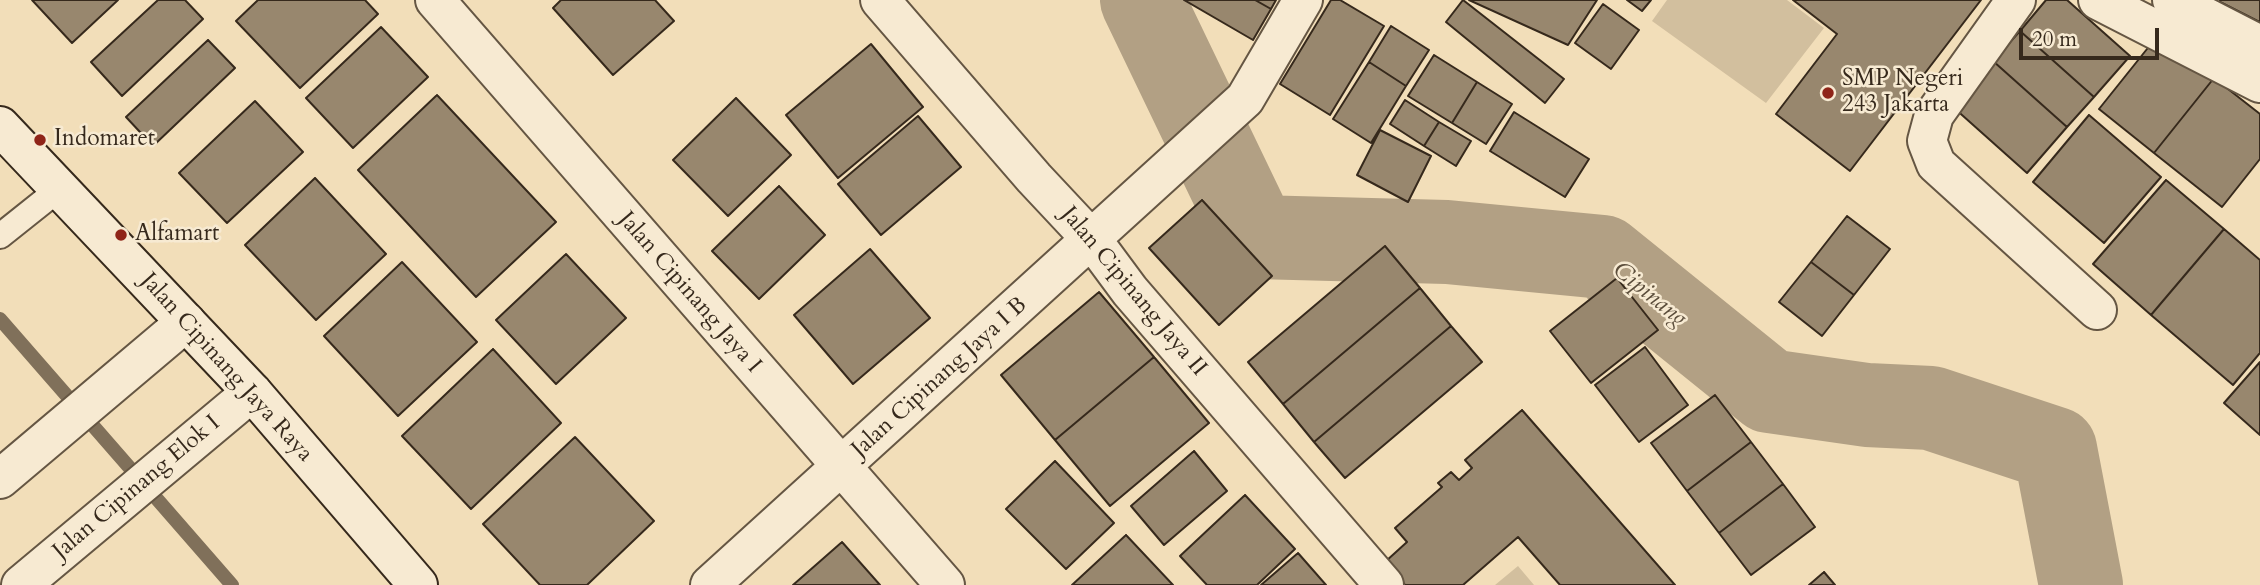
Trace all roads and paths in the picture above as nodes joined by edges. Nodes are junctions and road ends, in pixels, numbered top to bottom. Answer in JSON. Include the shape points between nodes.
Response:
{"nodes":[{"id":1,"x":435,"y":0,"type":"edge"},
{"id":2,"x":880,"y":0,"type":"edge"},
{"id":3,"x":1303,"y":0,"type":"edge"},
{"id":4,"x":2016,"y":0,"type":"edge"},
{"id":5,"x":2098,"y":0,"type":"edge"},
{"id":6,"x":2172,"y":0,"type":"edge"},
{"id":7,"x":2260,"y":45,"type":"edge"},
{"id":8,"x":2260,"y":83,"type":"edge"},
{"id":9,"x":0,"y":126,"type":"edge"},
{"id":10,"x":59,"y":189,"type":"junction"},
{"id":11,"x":0,"y":236,"type":"edge"},
{"id":12,"x":1093,"y":241,"type":"junction"},
{"id":13,"x":2098,"y":310,"type":"dead end"},
{"id":14,"x":186,"y":322,"type":"junction"},
{"id":15,"x":252,"y":392,"type":"junction"},
{"id":16,"x":840,"y":467,"type":"junction"},
{"id":17,"x":0,"y":479,"type":"edge"},
{"id":18,"x":21,"y":585,"type":"edge"},
{"id":19,"x":418,"y":585,"type":"edge"},
{"id":20,"x":710,"y":585,"type":"edge"},
{"id":21,"x":945,"y":585,"type":"edge"},
{"id":22,"x":1384,"y":585,"type":"edge"}],
"edges":[{"from":1,"to":16,"type":"street","name":"Jalan Cipinang Jaya I"},
{"from":2,"to":12,"type":"street","name":"Jalan Cipinang Jaya II"},
{"from":3,"to":12,"type":"street","name":"Jalan Cipinang Jaya I B","via":[[1245,99]]},
{"from":4,"to":13,"type":"street","via":[[1934,115],[1927,141],[1936,164]]},
{"from":5,"to":8,"type":"street"},
{"from":6,"to":7,"type":"street"},
{"from":9,"to":10,"type":"street","name":"Jalan Cipinang Jaya Raya"},
{"from":10,"to":11,"type":"lane"},
{"from":10,"to":14,"type":"street","name":"Jalan Cipinang Jaya Raya"},
{"from":12,"to":16,"type":"street","name":"Jalan Cipinang Jaya I B"},
{"from":12,"to":22,"type":"street","name":"Jalan Cipinang Jaya II","via":[[1130,291]]},
{"from":14,"to":15,"type":"street","name":"Jalan Cipinang Jaya Raya"},
{"from":14,"to":17,"type":"street"},
{"from":15,"to":18,"type":"street","name":"Jalan Cipinang Elok I"},
{"from":15,"to":19,"type":"street","name":"Jalan Cipinang Jaya Raya"},
{"from":16,"to":20,"type":"street","name":"Jalan Cipinang Jaya I B"},
{"from":16,"to":21,"type":"street","name":"Jalan Cipinang Jaya I"}]}
